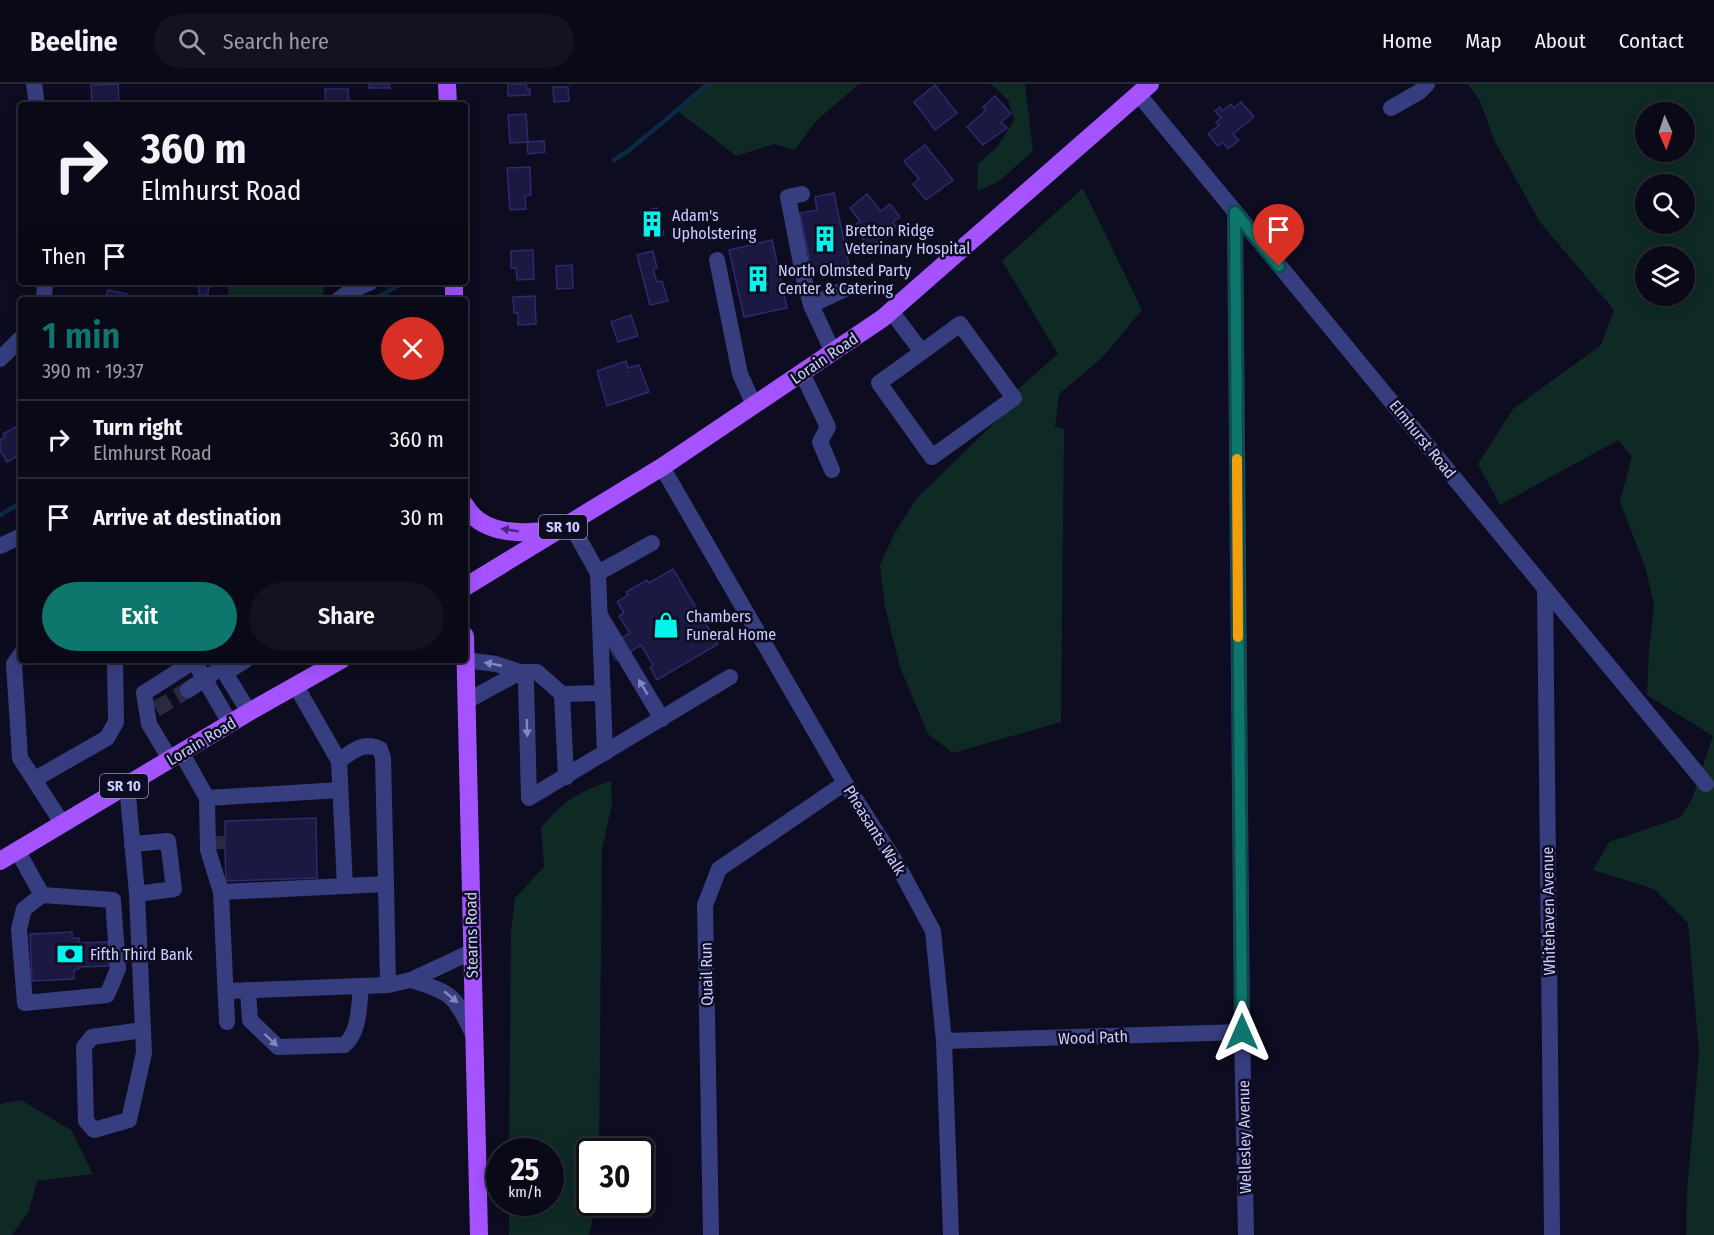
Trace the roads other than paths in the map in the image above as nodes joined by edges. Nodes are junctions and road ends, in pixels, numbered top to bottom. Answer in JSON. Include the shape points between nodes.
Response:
{"nodes":[{"id":1,"x":34,"y":84,"type":"edge"},
{"id":2,"x":447,"y":84,"type":"edge"},
{"id":3,"x":1427,"y":84,"type":"edge"},
{"id":4,"x":1144,"y":89,"type":"edge"},
{"id":5,"x":37,"y":102,"type":"edge"},
{"id":6,"x":448,"y":102,"type":"edge"},
{"id":7,"x":1391,"y":108,"type":"dead end"},
{"id":8,"x":802,"y":194,"type":"dead end"},
{"id":9,"x":1235,"y":212,"type":"junction"},
{"id":10,"x":717,"y":260,"type":"dead end"},
{"id":11,"x":366,"y":285,"type":"edge"},
{"id":12,"x":843,"y":290,"type":"dead end"},
{"id":13,"x":344,"y":297,"type":"edge"},
{"id":14,"x":811,"y":305,"type":"junction"},
{"id":15,"x":891,"y":311,"type":"junction"},
{"id":16,"x":18,"y":341,"type":"edge"},
{"id":17,"x":833,"y":352,"type":"junction"},
{"id":18,"x":922,"y":352,"type":"junction"},
{"id":19,"x":0,"y":359,"type":"edge"},
{"id":20,"x":802,"y":373,"type":"junction"},
{"id":21,"x":754,"y":405,"type":"junction"},
{"id":22,"x":662,"y":467,"type":"junction"},
{"id":23,"x":832,"y":470,"type":"dead end"},
{"id":24,"x":468,"y":510,"type":"edge"},
{"id":25,"x":567,"y":525,"type":"junction"},
{"id":26,"x":18,"y":537,"type":"edge"},
{"id":27,"x":652,"y":543,"type":"dead end"},
{"id":28,"x":0,"y":546,"type":"edge"},
{"id":29,"x":598,"y":573,"type":"junction"},
{"id":30,"x":468,"y":584,"type":"edge"},
{"id":31,"x":1545,"y":588,"type":"junction"},
{"id":32,"x":600,"y":616,"type":"junction"},
{"id":33,"x":18,"y":658,"type":"edge"},
{"id":34,"x":468,"y":660,"type":"edge"},
{"id":35,"x":115,"y":663,"type":"edge"},
{"id":36,"x":191,"y":663,"type":"edge"},
{"id":37,"x":195,"y":663,"type":"edge"},
{"id":38,"x":336,"y":663,"type":"edge"},
{"id":39,"x":452,"y":663,"type":"edge"},
{"id":40,"x":466,"y":663,"type":"edge"},
{"id":41,"x":221,"y":667,"type":"edge"},
{"id":42,"x":520,"y":672,"type":"junction"},
{"id":43,"x":730,"y":677,"type":"dead end"},
{"id":44,"x":205,"y":679,"type":"junction"},
{"id":45,"x":296,"y":686,"type":"junction"},
{"id":46,"x":188,"y":690,"type":"tunnel mouth"},
{"id":47,"x":466,"y":692,"type":"junction"},
{"id":48,"x":603,"y":693,"type":"junction"},
{"id":49,"x":562,"y":694,"type":"junction"},
{"id":50,"x":249,"y":712,"type":"junction"},
{"id":51,"x":662,"y":719,"type":"junction"},
{"id":52,"x":230,"y":723,"type":"junction"},
{"id":53,"x":605,"y":753,"type":"junction"},
{"id":54,"x":176,"y":756,"type":"junction"},
{"id":55,"x":339,"y":762,"type":"junction"},
{"id":56,"x":566,"y":777,"type":"junction"},
{"id":57,"x":35,"y":779,"type":"junction"},
{"id":58,"x":845,"y":783,"type":"junction"},
{"id":59,"x":1706,"y":784,"type":"dead end"},
{"id":60,"x":127,"y":785,"type":"junction"},
{"id":61,"x":340,"y":790,"type":"junction"},
{"id":62,"x":207,"y":798,"type":"junction"},
{"id":63,"x":207,"y":817,"type":"junction"},
{"id":64,"x":62,"y":823,"type":"junction"},
{"id":65,"x":132,"y":844,"type":"junction"},
{"id":66,"x":17,"y":850,"type":"junction"},
{"id":67,"x":0,"y":861,"type":"edge"},
{"id":68,"x":215,"y":867,"type":"junction"},
{"id":69,"x":386,"y":884,"type":"junction"},
{"id":70,"x":345,"y":886,"type":"junction"},
{"id":71,"x":221,"y":892,"type":"junction"},
{"id":72,"x":136,"y":894,"type":"junction"},
{"id":73,"x":42,"y":895,"type":"junction"},
{"id":74,"x":471,"y":952,"type":"junction"},
{"id":75,"x":411,"y":980,"type":"junction"},
{"id":76,"x":388,"y":985,"type":"junction"},
{"id":77,"x":362,"y":986,"type":"junction"},
{"id":78,"x":248,"y":990,"type":"junction"},
{"id":79,"x":226,"y":991,"type":"junction"},
{"id":80,"x":227,"y":1022,"type":"dead end"},
{"id":81,"x":142,"y":1030,"type":"junction"},
{"id":82,"x":1242,"y":1032,"type":"junction"},
{"id":83,"x":473,"y":1034,"type":"junction"},
{"id":84,"x":944,"y":1041,"type":"junction"},
{"id":85,"x":479,"y":1235,"type":"edge"},
{"id":86,"x":711,"y":1235,"type":"edge"},
{"id":87,"x":951,"y":1235,"type":"edge"},
{"id":88,"x":1246,"y":1235,"type":"edge"},
{"id":89,"x":1552,"y":1235,"type":"edge"}],
"edges":[{"from":1,"to":5,"type":"street"},
{"from":2,"to":6,"type":"main road"},
{"from":3,"to":7,"type":"street"},
{"from":4,"to":9,"type":"street","name":"Elmhurst Road"},
{"from":4,"to":15,"type":"main road","name":"Lorain Road","number":"SR 10"},
{"from":8,"to":14,"type":"street","via":[[788,197]]},
{"from":9,"to":31,"type":"street","name":"Elmhurst Road"},
{"from":9,"to":82,"type":"street","name":"Wellesley Avenue"},
{"from":10,"to":21,"type":"street","via":[[740,374]]},
{"from":11,"to":13,"type":"street"},
{"from":12,"to":14,"type":"street"},
{"from":14,"to":17,"type":"street"},
{"from":15,"to":17,"type":"main road","name":"Lorain Road","number":"SR 10"},
{"from":15,"to":18,"type":"street"},
{"from":16,"to":19,"type":"street"},
{"from":17,"to":20,"type":"main road","name":"Lorain Road","number":"SR 10"},
{"from":18,"to":18,"type":"street","via":[[879,383],[932,457],[1014,398],[960,324]]},
{"from":20,"to":21,"type":"main road","name":"Lorain Road","number":"SR 10"},
{"from":20,"to":23,"type":"street","via":[[828,427],[820,442]]},
{"from":21,"to":22,"type":"main road","name":"Lorain Road","number":"SR 10"},
{"from":22,"to":25,"type":"main road","name":"Lorain Road","number":"SR 10"},
{"from":22,"to":58,"type":"street","name":"Pheasants Walk"},
{"from":25,"to":24,"type":"main road","one_way":true,"via":[[535,533],[507,531],[482,524]]},
{"from":25,"to":29,"type":"street"},
{"from":25,"to":30,"type":"main road","name":"Lorain Road","number":"SR 10"},
{"from":26,"to":28,"type":"street"},
{"from":27,"to":29,"type":"street"},
{"from":29,"to":32,"type":"street"},
{"from":31,"to":59,"type":"street","name":"Elmhurst Road"},
{"from":31,"to":89,"type":"street","name":"Whitehaven Avenue"},
{"from":32,"to":48,"type":"street"},
{"from":51,"to":32,"type":"street","one_way":true},
{"from":33,"to":57,"type":"street","via":[[14,664],[20,758]]},
{"from":42,"to":34,"type":"street","one_way":true},
{"from":35,"to":57,"type":"street","via":[[116,722],[107,738]]},
{"from":36,"to":54,"type":"street","via":[[144,693],[152,712],[149,724]]},
{"from":37,"to":44,"type":"street"},
{"from":38,"to":45,"type":"main road","name":"Lorain Road","number":"SR 10"},
{"from":39,"to":47,"type":"main road"},
{"from":40,"to":47,"type":"main road","name":"Stearns Road"},
{"from":41,"to":44,"type":"street"},
{"from":41,"to":50,"type":"street"},
{"from":42,"to":47,"type":"street"},
{"from":42,"to":49,"type":"street","via":[[537,672]]},
{"from":42,"to":56,"type":"street","one_way":true,"via":[[526,682],[530,798]]},
{"from":43,"to":51,"type":"street"},
{"from":44,"to":46,"type":"street"},
{"from":44,"to":52,"type":"street"},
{"from":45,"to":50,"type":"main road","name":"Lorain Road","number":"SR 10"},
{"from":45,"to":55,"type":"street"},
{"from":47,"to":74,"type":"main road","name":"Stearns Road"},
{"from":48,"to":49,"type":"street"},
{"from":48,"to":53,"type":"street"},
{"from":49,"to":56,"type":"street"},
{"from":50,"to":52,"type":"main road","name":"Lorain Road","number":"SR 10"},
{"from":51,"to":53,"type":"street"},
{"from":52,"to":54,"type":"main road","name":"Lorain Road","number":"SR 10"},
{"from":53,"to":56,"type":"street"},
{"from":54,"to":60,"type":"main road","name":"Lorain Road","number":"SR 10"},
{"from":54,"to":62,"type":"street"},
{"from":55,"to":61,"type":"street"},
{"from":55,"to":69,"type":"street","via":[[357,748],[372,745],[380,749]]},
{"from":57,"to":64,"type":"street"},
{"from":58,"to":84,"type":"street","name":"Pheasants Walk","via":[[897,864],[933,931]]},
{"from":58,"to":86,"type":"street","name":"Quail Run","via":[[719,869],[705,905]]},
{"from":60,"to":64,"type":"main road","name":"Lorain Road","number":"SR 10"},
{"from":60,"to":65,"type":"street"},
{"from":61,"to":62,"type":"street"},
{"from":61,"to":70,"type":"street"},
{"from":62,"to":63,"type":"street"},
{"from":63,"to":68,"type":"street","via":[[208,849]]},
{"from":63,"to":68,"type":"street","via":[[218,843]]},
{"from":64,"to":66,"type":"main road","name":"Lorain Road","number":"SR 10"},
{"from":65,"to":72,"type":"street"},
{"from":65,"to":72,"type":"street","via":[[168,842],[174,889]]},
{"from":66,"to":67,"type":"main road","name":"Lorain Road","number":"SR 10"},
{"from":66,"to":73,"type":"street"},
{"from":68,"to":71,"type":"street"},
{"from":69,"to":70,"type":"street"},
{"from":69,"to":76,"type":"street"},
{"from":70,"to":71,"type":"street"},
{"from":71,"to":79,"type":"street"},
{"from":72,"to":81,"type":"street"},
{"from":73,"to":73,"type":"street","via":[[24,909],[19,929],[25,1003],[107,995],[118,969],[113,900]]},
{"from":74,"to":75,"type":"street"},
{"from":74,"to":83,"type":"main road","name":"Stearns Road"},
{"from":75,"to":76,"type":"street"},
{"from":75,"to":83,"type":"street","one_way":true,"via":[[444,991],[457,1001]]},
{"from":76,"to":77,"type":"street"},
{"from":77,"to":78,"type":"street"},
{"from":78,"to":77,"type":"street","one_way":true,"via":[[250,1020],[278,1047],[344,1045],[354,1033]]},
{"from":78,"to":79,"type":"street"},
{"from":79,"to":80,"type":"street"},
{"from":81,"to":81,"type":"street","via":[[144,1053],[129,1120],[94,1130],[86,1121],[84,1047],[92,1037]]},
{"from":82,"to":84,"type":"street","name":"Wood Path"},
{"from":82,"to":88,"type":"street","name":"Wellesley Avenue"},
{"from":83,"to":85,"type":"main road","name":"Stearns Road"},
{"from":84,"to":87,"type":"street","name":"Pheasants Walk"}]}
